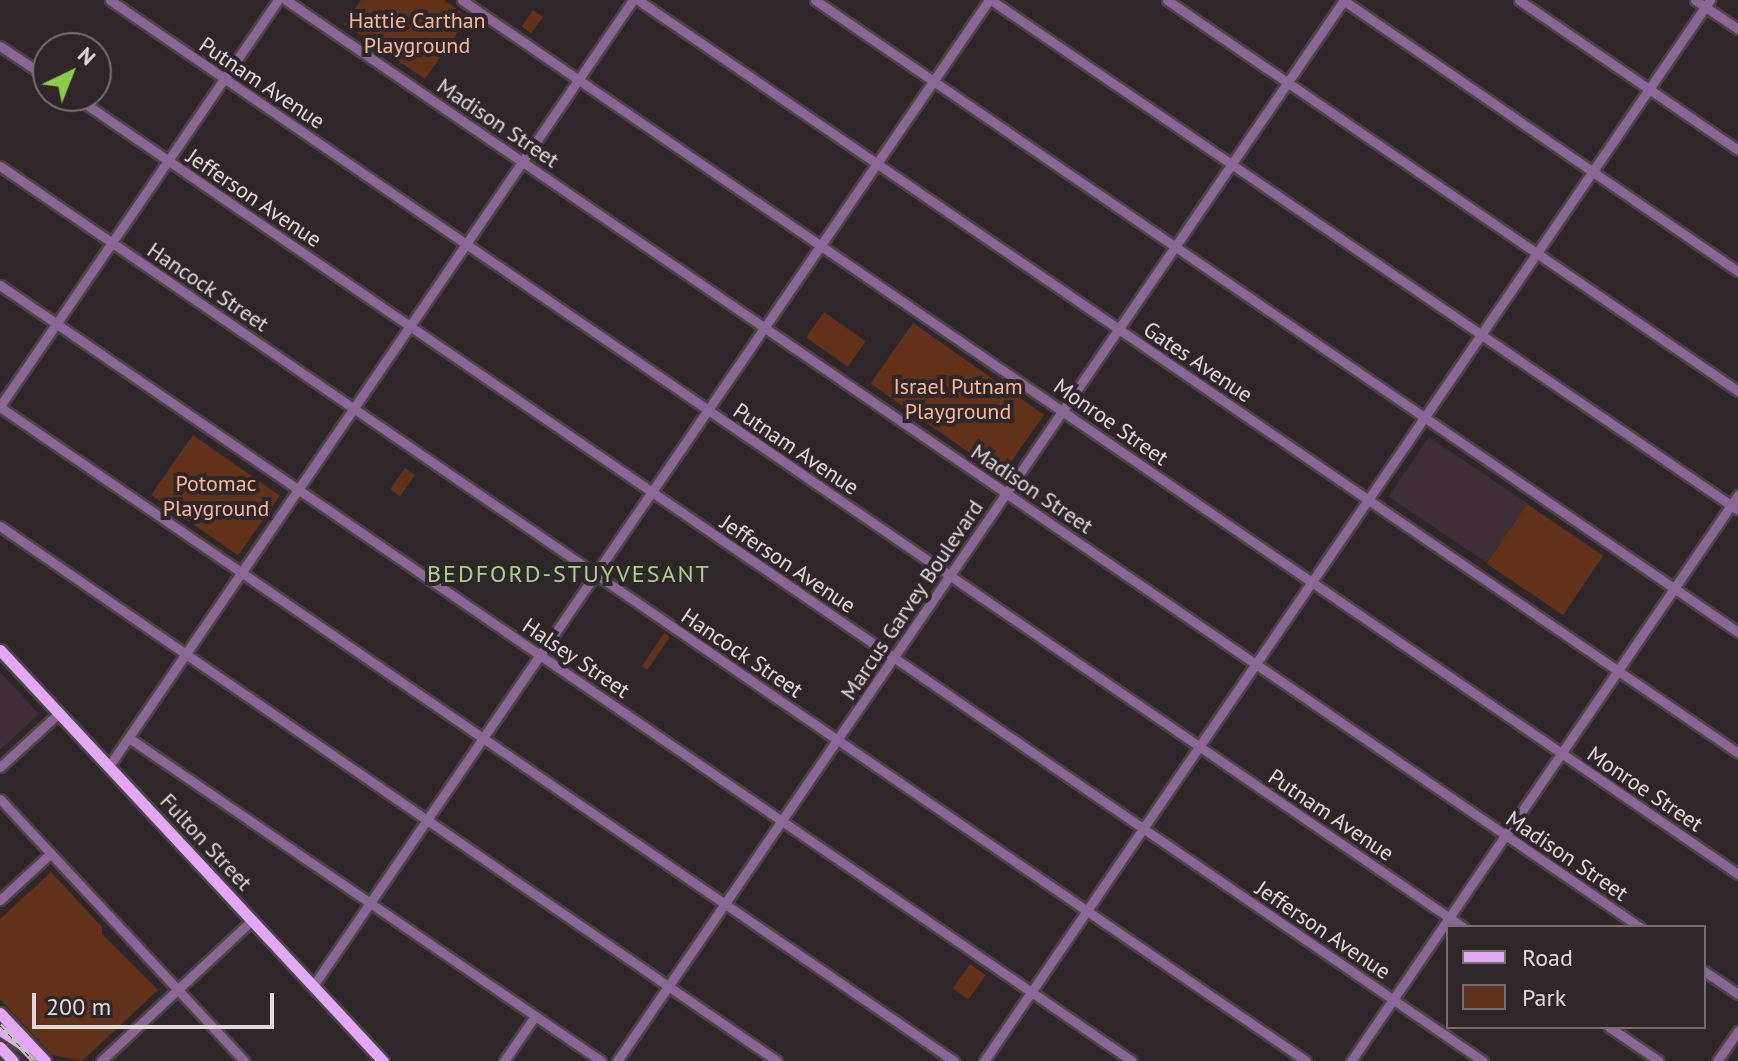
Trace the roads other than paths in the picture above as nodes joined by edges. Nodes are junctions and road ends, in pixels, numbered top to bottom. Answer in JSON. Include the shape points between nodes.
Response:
{"nodes":[{"id":1,"x":110,"y":0,"type":"edge"},
{"id":2,"x":278,"y":0,"type":"edge"},
{"id":3,"x":286,"y":0,"type":"edge"},
{"id":4,"x":462,"y":0,"type":"edge"},
{"id":5,"x":636,"y":0,"type":"edge"},
{"id":6,"x":815,"y":0,"type":"edge"},
{"id":7,"x":990,"y":0,"type":"edge"},
{"id":8,"x":1167,"y":0,"type":"edge"},
{"id":9,"x":1343,"y":0,"type":"edge"},
{"id":10,"x":1519,"y":0,"type":"edge"},
{"id":11,"x":1695,"y":0,"type":"edge"},
{"id":12,"x":1708,"y":3,"type":"edge"},
{"id":13,"x":1738,"y":29,"type":"edge"},
{"id":14,"x":0,"y":46,"type":"edge"},
{"id":15,"x":32,"y":67,"type":"edge"},
{"id":16,"x":224,"y":79,"type":"junction"},
{"id":17,"x":579,"y":80,"type":"junction"},
{"id":18,"x":933,"y":81,"type":"junction"},
{"id":19,"x":1287,"y":83,"type":"junction"},
{"id":20,"x":1649,"y":89,"type":"junction"},
{"id":21,"x":97,"y":112,"type":"edge"},
{"id":22,"x":1738,"y":150,"type":"edge"},
{"id":23,"x":168,"y":161,"type":"junction"},
{"id":24,"x":523,"y":162,"type":"junction"},
{"id":25,"x":877,"y":164,"type":"junction"},
{"id":26,"x":1231,"y":165,"type":"junction"},
{"id":27,"x":0,"y":166,"type":"edge"},
{"id":28,"x":1593,"y":171,"type":"junction"},
{"id":29,"x":112,"y":243,"type":"junction"},
{"id":30,"x":466,"y":244,"type":"junction"},
{"id":31,"x":821,"y":246,"type":"junction"},
{"id":32,"x":1175,"y":247,"type":"junction"},
{"id":33,"x":1537,"y":253,"type":"junction"},
{"id":34,"x":1738,"y":271,"type":"edge"},
{"id":35,"x":0,"y":285,"type":"edge"},
{"id":36,"x":56,"y":324,"type":"junction"},
{"id":37,"x":410,"y":327,"type":"junction"},
{"id":38,"x":764,"y":328,"type":"junction"},
{"id":39,"x":1119,"y":329,"type":"junction"},
{"id":40,"x":1480,"y":336,"type":"junction"},
{"id":41,"x":1738,"y":391,"type":"edge"},
{"id":42,"x":0,"y":407,"type":"edge"},
{"id":43,"x":354,"y":409,"type":"junction"},
{"id":44,"x":708,"y":410,"type":"junction"},
{"id":45,"x":1063,"y":410,"type":"junction"},
{"id":46,"x":1424,"y":418,"type":"junction"},
{"id":47,"x":298,"y":490,"type":"junction"},
{"id":48,"x":652,"y":492,"type":"junction"},
{"id":49,"x":1007,"y":494,"type":"junction"},
{"id":50,"x":1738,"y":495,"type":"edge"},
{"id":51,"x":1368,"y":500,"type":"junction"},
{"id":52,"x":1734,"y":508,"type":"edge"},
{"id":53,"x":0,"y":526,"type":"edge"},
{"id":54,"x":242,"y":572,"type":"junction"},
{"id":55,"x":595,"y":574,"type":"junction"},
{"id":56,"x":950,"y":576,"type":"junction"},
{"id":57,"x":1312,"y":582,"type":"junction"},
{"id":58,"x":1674,"y":589,"type":"junction"},
{"id":59,"x":1738,"y":632,"type":"edge"},
{"id":60,"x":0,"y":650,"type":"edge"},
{"id":61,"x":186,"y":655,"type":"junction"},
{"id":62,"x":540,"y":655,"type":"junction"},
{"id":63,"x":894,"y":658,"type":"junction"},
{"id":64,"x":1256,"y":664,"type":"junction"},
{"id":65,"x":1618,"y":671,"type":"junction"},
{"id":66,"x":59,"y":713,"type":"junction"},
{"id":67,"x":129,"y":738,"type":"junction"},
{"id":68,"x":483,"y":738,"type":"junction"},
{"id":69,"x":838,"y":740,"type":"junction"},
{"id":70,"x":1199,"y":746,"type":"junction"},
{"id":71,"x":1562,"y":753,"type":"junction"},
{"id":72,"x":1738,"y":753,"type":"edge"},
{"id":73,"x":109,"y":766,"type":"junction"},
{"id":74,"x":0,"y":767,"type":"edge"},
{"id":75,"x":0,"y":799,"type":"edge"},
{"id":76,"x":427,"y":820,"type":"junction"},
{"id":77,"x":782,"y":821,"type":"junction"},
{"id":78,"x":1143,"y":828,"type":"junction"},
{"id":79,"x":1506,"y":835,"type":"junction"},
{"id":80,"x":51,"y":853,"type":"junction"},
{"id":81,"x":1738,"y":874,"type":"edge"},
{"id":82,"x":0,"y":900,"type":"edge"},
{"id":83,"x":370,"y":903,"type":"junction"},
{"id":84,"x":726,"y":904,"type":"junction"},
{"id":85,"x":1087,"y":911,"type":"junction"},
{"id":86,"x":1449,"y":918,"type":"junction"},
{"id":87,"x":252,"y":920,"type":"junction"},
{"id":88,"x":1460,"y":925,"type":"edge"},
{"id":89,"x":1637,"y":925,"type":"edge"},
{"id":90,"x":1706,"y":972,"type":"edge"},
{"id":91,"x":313,"y":986,"type":"junction"},
{"id":92,"x":669,"y":987,"type":"junction"},
{"id":93,"x":178,"y":990,"type":"junction"},
{"id":94,"x":1032,"y":992,"type":"junction"},
{"id":95,"x":1738,"y":994,"type":"edge"},
{"id":96,"x":1393,"y":999,"type":"junction"},
{"id":97,"x":0,"y":1013,"type":"edge"},
{"id":98,"x":535,"y":1016,"type":"junction"},
{"id":99,"x":1612,"y":1029,"type":"edge"},
{"id":100,"x":0,"y":1030,"type":"edge"},
{"id":101,"x":1738,"y":1031,"type":"edge"},
{"id":102,"x":0,"y":1047,"type":"edge"},
{"id":103,"x":41,"y":1057,"type":"edge"},
{"id":104,"x":13,"y":1061,"type":"edge"},
{"id":105,"x":101,"y":1061,"type":"edge"},
{"id":106,"x":244,"y":1061,"type":"edge"},
{"id":107,"x":383,"y":1061,"type":"edge"},
{"id":108,"x":504,"y":1061,"type":"edge"},
{"id":109,"x":601,"y":1061,"type":"edge"},
{"id":110,"x":617,"y":1061,"type":"edge"},
{"id":111,"x":777,"y":1061,"type":"edge"},
{"id":112,"x":954,"y":1061,"type":"edge"},
{"id":113,"x":984,"y":1061,"type":"edge"},
{"id":114,"x":1132,"y":1061,"type":"edge"},
{"id":115,"x":1306,"y":1061,"type":"edge"},
{"id":116,"x":1351,"y":1061,"type":"edge"},
{"id":117,"x":1483,"y":1061,"type":"edge"},
{"id":118,"x":1659,"y":1061,"type":"edge"},
{"id":119,"x":1717,"y":1061,"type":"edge"}],
"edges":[{"from":1,"to":16,"type":"street","name":"Putnam Avenue"},
{"from":2,"to":16,"type":"street"},
{"from":3,"to":24,"type":"street","name":"Madison Street"},
{"from":4,"to":17,"type":"street","name":"Monroe Street"},
{"from":5,"to":17,"type":"street"},
{"from":5,"to":25,"type":"street","name":"Gates Avenue"},
{"from":6,"to":18,"type":"street"},
{"from":7,"to":18,"type":"street"},
{"from":7,"to":26,"type":"street"},
{"from":8,"to":19,"type":"street"},
{"from":9,"to":19,"type":"street","name":"Marcus Garvey Boulevard"},
{"from":9,"to":28,"type":"street"},
{"from":10,"to":20,"type":"street"},
{"from":11,"to":12,"type":"street"},
{"from":12,"to":13,"type":"street"},
{"from":12,"to":20,"type":"street"},
{"from":14,"to":15,"type":"street"},
{"from":16,"to":23,"type":"street"},
{"from":16,"to":30,"type":"street","name":"Putnam Avenue"},
{"from":17,"to":24,"type":"street"},
{"from":17,"to":31,"type":"street","name":"Monroe Street"},
{"from":18,"to":25,"type":"street"},
{"from":18,"to":32,"type":"street"},
{"from":19,"to":26,"type":"street","name":"Marcus Garvey Boulevard"},
{"from":19,"to":33,"type":"street"},
{"from":20,"to":22,"type":"street"},
{"from":20,"to":28,"type":"street"},
{"from":21,"to":23,"type":"street","name":"Jefferson Avenue"},
{"from":23,"to":29,"type":"street"},
{"from":23,"to":37,"type":"street","name":"Jefferson Avenue"},
{"from":24,"to":30,"type":"street"},
{"from":24,"to":38,"type":"street","name":"Madison Street"},
{"from":25,"to":31,"type":"street"},
{"from":25,"to":39,"type":"street","name":"Gates Avenue"},
{"from":26,"to":32,"type":"street","name":"Marcus Garvey Boulevard"},
{"from":26,"to":40,"type":"street"},
{"from":27,"to":29,"type":"street","name":"Hancock Street"},
{"from":28,"to":33,"type":"street"},
{"from":28,"to":34,"type":"street"},
{"from":29,"to":36,"type":"street"},
{"from":29,"to":43,"type":"street","name":"Hancock Street"},
{"from":30,"to":37,"type":"street"},
{"from":30,"to":44,"type":"street","name":"Putnam Avenue"},
{"from":31,"to":38,"type":"street"},
{"from":31,"to":45,"type":"street","name":"Monroe Street"},
{"from":32,"to":39,"type":"street","name":"Marcus Garvey Boulevard"},
{"from":32,"to":46,"type":"street"},
{"from":33,"to":40,"type":"street"},
{"from":33,"to":41,"type":"street"},
{"from":35,"to":36,"type":"street","name":"Halsey Street"},
{"from":36,"to":42,"type":"street"},
{"from":36,"to":47,"type":"street","name":"Halsey Street"},
{"from":37,"to":43,"type":"street"},
{"from":37,"to":48,"type":"street","name":"Jefferson Avenue"},
{"from":38,"to":44,"type":"street"},
{"from":38,"to":49,"type":"street","name":"Madison Street"},
{"from":39,"to":45,"type":"street","name":"Marcus Garvey Boulevard"},
{"from":39,"to":51,"type":"street","name":"Gates Avenue"},
{"from":40,"to":46,"type":"street"},
{"from":40,"to":52,"type":"street"},
{"from":42,"to":54,"type":"street"},
{"from":43,"to":47,"type":"street"},
{"from":43,"to":55,"type":"street","name":"Hancock Street"},
{"from":44,"to":48,"type":"street"},
{"from":44,"to":56,"type":"street","name":"Putnam Avenue"},
{"from":45,"to":49,"type":"street","name":"Marcus Garvey Boulevard"},
{"from":45,"to":57,"type":"street","name":"Monroe Street"},
{"from":46,"to":51,"type":"street"},
{"from":46,"to":58,"type":"street"},
{"from":47,"to":54,"type":"street"},
{"from":47,"to":62,"type":"street","name":"Halsey Street"},
{"from":48,"to":55,"type":"street"},
{"from":48,"to":63,"type":"street","name":"Jefferson Avenue"},
{"from":49,"to":56,"type":"street","name":"Marcus Garvey Boulevard"},
{"from":49,"to":64,"type":"street","name":"Madison Street"},
{"from":50,"to":52,"type":"street"},
{"from":51,"to":57,"type":"street"},
{"from":51,"to":65,"type":"street","name":"Gates Avenue"},
{"from":52,"to":58,"type":"street"},
{"from":53,"to":61,"type":"street"},
{"from":54,"to":61,"type":"street"},
{"from":54,"to":68,"type":"street"},
{"from":55,"to":62,"type":"street"},
{"from":55,"to":69,"type":"street","name":"Hancock Street"},
{"from":56,"to":63,"type":"street","name":"Marcus Garvey Boulevard"},
{"from":56,"to":70,"type":"street","name":"Putnam Avenue"},
{"from":57,"to":64,"type":"street"},
{"from":57,"to":71,"type":"street","name":"Monroe Street"},
{"from":58,"to":59,"type":"street"},
{"from":58,"to":65,"type":"street"},
{"from":60,"to":66,"type":"main road","name":"Fulton Street"},
{"from":61,"to":67,"type":"street"},
{"from":61,"to":76,"type":"street"},
{"from":62,"to":68,"type":"street"},
{"from":62,"to":77,"type":"street","name":"Halsey Street"},
{"from":63,"to":69,"type":"street","name":"Marcus Garvey Boulevard"},
{"from":63,"to":78,"type":"street","name":"Jefferson Avenue"},
{"from":64,"to":70,"type":"street"},
{"from":64,"to":79,"type":"street","name":"Madison Street"},
{"from":65,"to":71,"type":"street"},
{"from":65,"to":72,"type":"street","name":"Gates Avenue"},
{"from":66,"to":73,"type":"main road","name":"Fulton Street"},
{"from":66,"to":74,"type":"street"},
{"from":67,"to":73,"type":"street"},
{"from":67,"to":83,"type":"street"},
{"from":68,"to":76,"type":"street"},
{"from":68,"to":84,"type":"street"},
{"from":69,"to":77,"type":"street","name":"Marcus Garvey Boulevard"},
{"from":69,"to":85,"type":"street","name":"Hancock Street"},
{"from":70,"to":78,"type":"street"},
{"from":70,"to":86,"type":"street","name":"Putnam Avenue"},
{"from":71,"to":79,"type":"street"},
{"from":71,"to":81,"type":"street","name":"Monroe Street"},
{"from":73,"to":87,"type":"main road","name":"Fulton Street"},
{"from":75,"to":80,"type":"street"},
{"from":76,"to":83,"type":"street"},
{"from":76,"to":92,"type":"street"},
{"from":77,"to":84,"type":"street","name":"Marcus Garvey Boulevard"},
{"from":77,"to":94,"type":"street","name":"Halsey Street"},
{"from":78,"to":85,"type":"street"},
{"from":78,"to":96,"type":"street","name":"Jefferson Avenue"},
{"from":79,"to":86,"type":"street"},
{"from":79,"to":89,"type":"street","name":"Madison Street"},
{"from":80,"to":82,"type":"street"},
{"from":80,"to":93,"type":"street"},
{"from":83,"to":91,"type":"street"},
{"from":83,"to":98,"type":"street"},
{"from":84,"to":92,"type":"street","name":"Marcus Garvey Boulevard"},
{"from":84,"to":112,"type":"street"},
{"from":85,"to":94,"type":"street"},
{"from":85,"to":115,"type":"street","name":"Hancock Street"},
{"from":86,"to":88,"type":"street","name":"Putnam Avenue"},
{"from":86,"to":96,"type":"street"},
{"from":87,"to":91,"type":"main road","name":"Fulton Street"},
{"from":87,"to":93,"type":"street"},
{"from":90,"to":95,"type":"street"},
{"from":91,"to":107,"type":"main road","name":"Fulton Street"},
{"from":92,"to":110,"type":"street","name":"Marcus Garvey Boulevard"},
{"from":92,"to":111,"type":"street"},
{"from":93,"to":105,"type":"street"},
{"from":93,"to":106,"type":"street"},
{"from":94,"to":113,"type":"street"},
{"from":94,"to":114,"type":"street","name":"Halsey Street"},
{"from":96,"to":116,"type":"street"},
{"from":96,"to":117,"type":"street","name":"Jefferson Avenue"},
{"from":97,"to":103,"type":"main road"},
{"from":98,"to":108,"type":"street"},
{"from":98,"to":109,"type":"street"},
{"from":99,"to":118,"type":"street"},
{"from":100,"to":103,"type":"main road"},
{"from":101,"to":119,"type":"street"},
{"from":102,"to":104,"type":"main road"}]}
